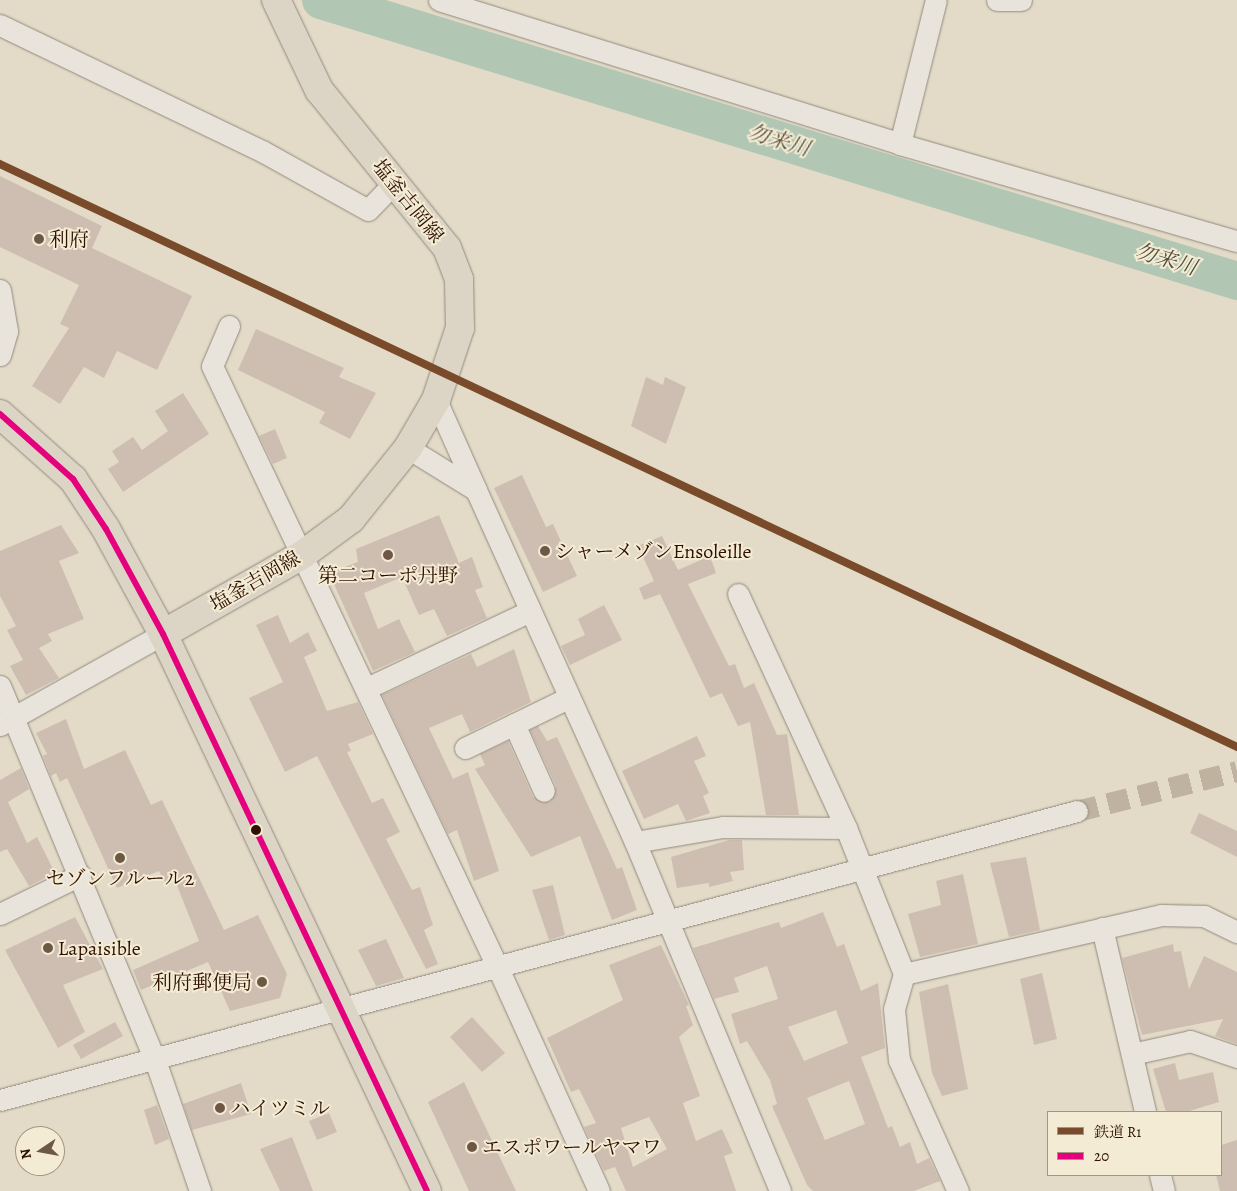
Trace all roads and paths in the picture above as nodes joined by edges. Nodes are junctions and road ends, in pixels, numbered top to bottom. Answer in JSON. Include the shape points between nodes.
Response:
{"nodes":[{"id":1,"x":276,"y":0,"type":"edge"},
{"id":2,"x":439,"y":0,"type":"edge"},
{"id":3,"x":936,"y":0,"type":"edge"},
{"id":4,"x":997,"y":0,"type":"edge"},
{"id":5,"x":1021,"y":0,"type":"edge"},
{"id":6,"x":0,"y":25,"type":"edge"},
{"id":7,"x":900,"y":144,"type":"junction"},
{"id":8,"x":395,"y":182,"type":"junction"},
{"id":9,"x":1237,"y":241,"type":"edge"},
{"id":10,"x":0,"y":290,"type":"edge"},
{"id":11,"x":229,"y":326,"type":"dead end"},
{"id":12,"x":0,"y":355,"type":"edge"},
{"id":13,"x":436,"y":400,"type":"junction"},
{"id":14,"x":0,"y":414,"type":"edge"},
{"id":15,"x":408,"y":448,"type":"junction"},
{"id":16,"x":476,"y":490,"type":"junction"},
{"id":17,"x":302,"y":555,"type":"junction"},
{"id":18,"x":738,"y":594,"type":"dead end"},
{"id":19,"x":528,"y":612,"type":"junction"},
{"id":20,"x":163,"y":634,"type":"junction"},
{"id":21,"x":0,"y":686,"type":"edge"},
{"id":22,"x":366,"y":688,"type":"junction"},
{"id":23,"x":568,"y":698,"type":"junction"},
{"id":24,"x":8,"y":720,"type":"edge"},
{"id":25,"x":514,"y":724,"type":"junction"},
{"id":26,"x":465,"y":748,"type":"dead end"},
{"id":27,"x":544,"y":791,"type":"dead end"},
{"id":28,"x":1077,"y":811,"type":"tunnel mouth"},
{"id":29,"x":846,"y":828,"type":"junction"},
{"id":30,"x":635,"y":842,"type":"junction"},
{"id":31,"x":861,"y":868,"type":"junction"},
{"id":32,"x":80,"y":875,"type":"junction"},
{"id":33,"x":0,"y":914,"type":"edge"},
{"id":34,"x":667,"y":920,"type":"junction"},
{"id":35,"x":1102,"y":928,"type":"junction"},
{"id":36,"x":1237,"y":932,"type":"edge"},
{"id":37,"x":497,"y":966,"type":"junction"},
{"id":38,"x":904,"y":974,"type":"junction"},
{"id":39,"x":341,"y":1008,"type":"junction"},
{"id":40,"x":1132,"y":1054,"type":"junction"},
{"id":41,"x":1237,"y":1056,"type":"edge"},
{"id":42,"x":155,"y":1060,"type":"junction"},
{"id":43,"x":0,"y":1100,"type":"edge"},
{"id":44,"x":1146,"y":1111,"type":"edge"},
{"id":45,"x":1160,"y":1176,"type":"edge"},
{"id":46,"x":200,"y":1191,"type":"edge"},
{"id":47,"x":427,"y":1191,"type":"edge"},
{"id":48,"x":599,"y":1191,"type":"edge"},
{"id":49,"x":780,"y":1191,"type":"edge"},
{"id":50,"x":958,"y":1191,"type":"edge"},
{"id":51,"x":1164,"y":1191,"type":"edge"}],
"edges":[{"from":1,"to":8,"type":"main road","name":"塩釜吉岡線","via":[[296,48],[340,120]]},
{"from":2,"to":7,"type":"street"},
{"from":3,"to":7,"type":"street"},
{"from":4,"to":5,"type":"street"},
{"from":6,"to":8,"type":"street","via":[[262,151],[368,210]]},
{"from":7,"to":9,"type":"street"},
{"from":8,"to":13,"type":"main road","name":"塩釜吉岡線","via":[[447,248],[459,279],[460,328]]},
{"from":10,"to":12,"type":"street","via":[[7,331]]},
{"from":11,"to":17,"type":"street","via":[[212,366]]},
{"from":13,"to":15,"type":"main road","name":"塩釜吉岡線"},
{"from":13,"to":16,"type":"street"},
{"from":14,"to":20,"type":"main road","via":[[73,479],[106,529]]},
{"from":15,"to":16,"type":"street"},
{"from":15,"to":17,"type":"main road","name":"塩釜吉岡線","via":[[351,519]]},
{"from":16,"to":19,"type":"street"},
{"from":17,"to":20,"type":"main road","name":"塩釜吉岡線"},
{"from":17,"to":22,"type":"street"},
{"from":18,"to":29,"type":"street"},
{"from":19,"to":22,"type":"street"},
{"from":19,"to":23,"type":"street"},
{"from":20,"to":24,"type":"street"},
{"from":20,"to":39,"type":"main road"},
{"from":21,"to":24,"type":"street"},
{"from":22,"to":37,"type":"street"},
{"from":23,"to":25,"type":"street"},
{"from":23,"to":30,"type":"street"},
{"from":24,"to":32,"type":"street"},
{"from":25,"to":26,"type":"street"},
{"from":25,"to":27,"type":"street"},
{"from":28,"to":31,"type":"street"},
{"from":29,"to":30,"type":"street","via":[[722,827]]},
{"from":29,"to":31,"type":"street"},
{"from":30,"to":34,"type":"street"},
{"from":31,"to":34,"type":"street"},
{"from":31,"to":38,"type":"street"},
{"from":32,"to":33,"type":"street"},
{"from":32,"to":42,"type":"street"},
{"from":34,"to":37,"type":"street"},
{"from":34,"to":49,"type":"street"},
{"from":35,"to":36,"type":"street","via":[[1184,913],[1204,916]]},
{"from":35,"to":38,"type":"street"},
{"from":35,"to":40,"type":"street"},
{"from":37,"to":39,"type":"street"},
{"from":37,"to":48,"type":"street"},
{"from":38,"to":50,"type":"street","via":[[894,1009],[899,1060]]},
{"from":39,"to":42,"type":"street"},
{"from":39,"to":47,"type":"main road"},
{"from":40,"to":41,"type":"street","via":[[1190,1041]]},
{"from":40,"to":44,"type":"street"},
{"from":42,"to":43,"type":"street"},
{"from":42,"to":46,"type":"street"},
{"from":45,"to":51,"type":"street"}]}
